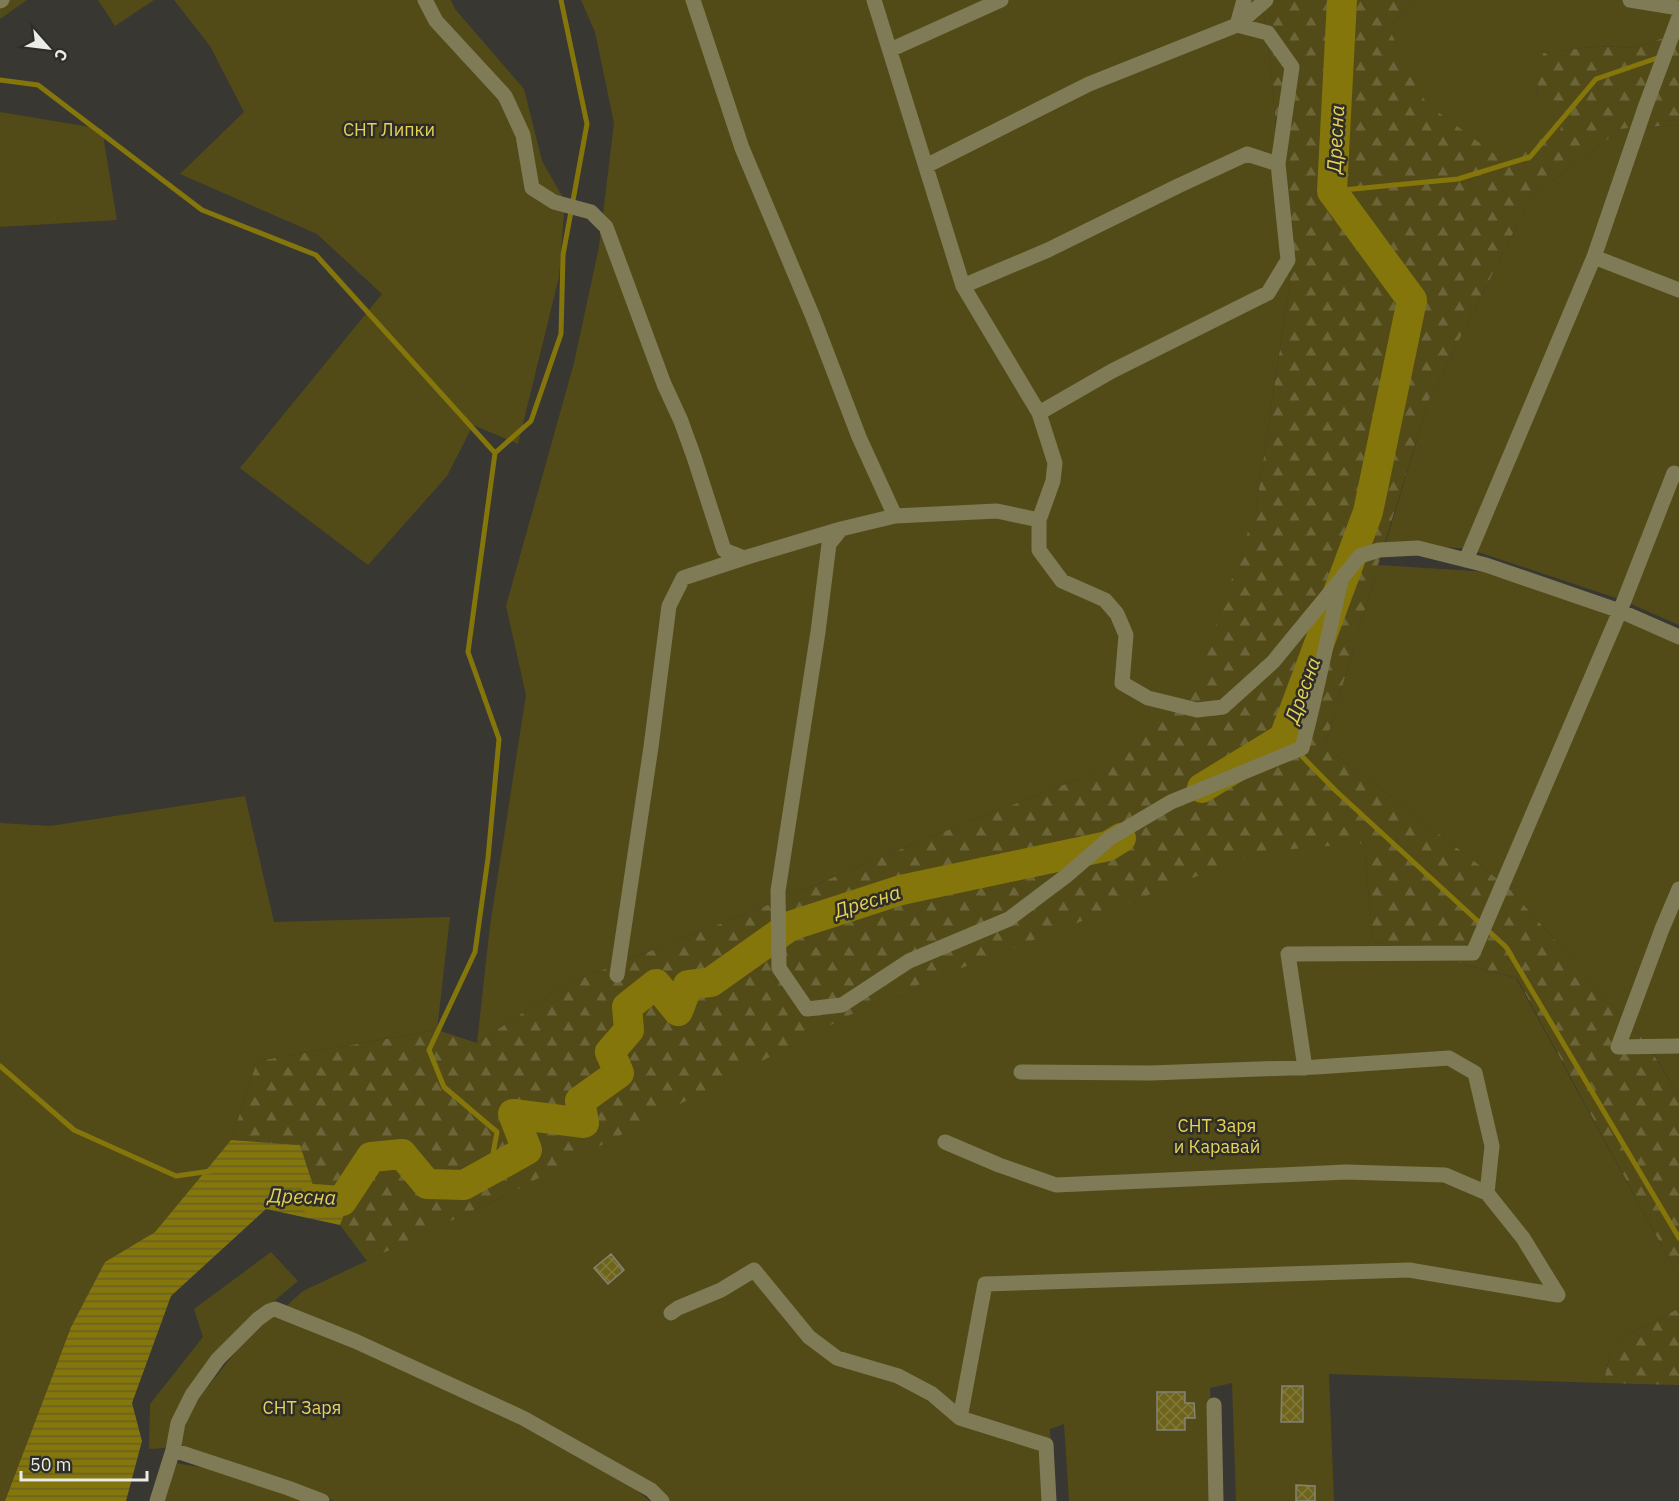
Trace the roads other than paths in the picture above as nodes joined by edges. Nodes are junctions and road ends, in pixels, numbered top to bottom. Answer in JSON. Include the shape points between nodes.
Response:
{"nodes":[{"id":1,"x":425,"y":0,"type":"edge"},
{"id":2,"x":693,"y":0,"type":"edge"},
{"id":3,"x":874,"y":0,"type":"edge"},
{"id":4,"x":1001,"y":0,"type":"edge"},
{"id":5,"x":1244,"y":0,"type":"edge"},
{"id":6,"x":1266,"y":0,"type":"edge"},
{"id":7,"x":1630,"y":0,"type":"edge"},
{"id":8,"x":1679,"y":8,"type":"edge"},
{"id":9,"x":1679,"y":17,"type":"edge"},
{"id":10,"x":1237,"y":25,"type":"junction"},
{"id":11,"x":890,"y":50,"type":"junction"},
{"id":12,"x":1278,"y":164,"type":"junction"},
{"id":13,"x":926,"y":166,"type":"junction"},
{"id":14,"x":1594,"y":257,"type":"junction"},
{"id":15,"x":963,"y":286,"type":"junction"},
{"id":16,"x":1679,"y":290,"type":"edge"},
{"id":17,"x":1039,"y":413,"type":"junction"},
{"id":18,"x":1677,"y":470,"type":"edge"},
{"id":19,"x":895,"y":516,"type":"junction"},
{"id":20,"x":1039,"y":519,"type":"junction"},
{"id":21,"x":842,"y":529,"type":"junction"},
{"id":22,"x":744,"y":558,"type":"junction"},
{"id":23,"x":1466,"y":560,"type":"junction"},
{"id":24,"x":1343,"y":576,"type":"junction"},
{"id":25,"x":1620,"y":611,"type":"junction"},
{"id":26,"x":1679,"y":637,"type":"edge"},
{"id":27,"x":1679,"y":889,"type":"edge"},
{"id":28,"x":617,"y":975,"type":"dead end"},
{"id":29,"x":1679,"y":1046,"type":"edge"},
{"id":30,"x":1305,"y":1068,"type":"junction"},
{"id":31,"x":1021,"y":1072,"type":"dead end"},
{"id":32,"x":945,"y":1142,"type":"dead end"},
{"id":33,"x":1487,"y":1193,"type":"junction"},
{"id":34,"x":671,"y":1313,"type":"dead end"},
{"id":35,"x":1214,"y":1405,"type":"dead end"},
{"id":36,"x":960,"y":1418,"type":"junction"},
{"id":37,"x":173,"y":1450,"type":"junction"},
{"id":38,"x":157,"y":1501,"type":"edge"},
{"id":39,"x":322,"y":1501,"type":"edge"},
{"id":40,"x":662,"y":1501,"type":"edge"},
{"id":41,"x":1049,"y":1501,"type":"edge"},
{"id":42,"x":1216,"y":1501,"type":"edge"}],
"edges":[{"from":1,"to":22,"type":"street","via":[[436,21],[505,96],[522,135],[532,188],[554,202],[591,212],[606,227],[681,421],[724,550]]},
{"from":2,"to":19,"type":"street","via":[[742,148]]},
{"from":3,"to":11,"type":"street"},
{"from":4,"to":11,"type":"street"},
{"from":5,"to":10,"type":"street"},
{"from":6,"to":10,"type":"street"},
{"from":7,"to":8,"type":"street"},
{"from":9,"to":14,"type":"street"},
{"from":10,"to":12,"type":"street","via":[[1268,33],[1292,67]]},
{"from":10,"to":13,"type":"street","via":[[1089,84]]},
{"from":11,"to":13,"type":"street"},
{"from":12,"to":15,"type":"street","via":[[1247,154],[1048,250]]},
{"from":12,"to":17,"type":"street","via":[[1288,260],[1268,293],[1112,371]]},
{"from":13,"to":15,"type":"street"},
{"from":14,"to":16,"type":"street"},
{"from":14,"to":23,"type":"street"},
{"from":15,"to":17,"type":"street"},
{"from":17,"to":20,"type":"street","via":[[1054,463],[1053,481]]},
{"from":18,"to":25,"type":"street"},
{"from":19,"to":20,"type":"street","via":[[997,511]]},
{"from":19,"to":21,"type":"street"},
{"from":20,"to":24,"type":"street","via":[[1039,550],[1050,568],[1062,581],[1105,600],[1118,614],[1126,635],[1122,683],[1148,698],[1197,710],[1223,707],[1245,688],[1273,662]]},
{"from":21,"to":22,"type":"street"},
{"from":21,"to":24,"type":"street","via":[[829,544],[778,891],[779,968],[807,1009],[842,1005],[909,961],[1009,919],[1110,838],[1171,802],[1302,748]]},
{"from":22,"to":28,"type":"street","via":[[683,578],[669,606]]},
{"from":23,"to":24,"type":"street","via":[[1418,548],[1379,549],[1360,556]]},
{"from":23,"to":25,"type":"street"},
{"from":25,"to":26,"type":"street"},
{"from":25,"to":30,"type":"street","via":[[1473,953],[1288,954]]},
{"from":27,"to":29,"type":"street","via":[[1618,1047]]},
{"from":30,"to":31,"type":"street"},
{"from":30,"to":33,"type":"street","via":[[1449,1058],[1475,1073],[1492,1146]]},
{"from":32,"to":33,"type":"street","via":[[1056,1185],[1347,1172],[1444,1175]]},
{"from":33,"to":36,"type":"street","via":[[1524,1238],[1558,1295],[1409,1270],[985,1284]]},
{"from":34,"to":36,"type":"street","via":[[754,1270],[809,1337],[837,1358],[898,1376],[932,1394]]},
{"from":35,"to":42,"type":"street"},
{"from":36,"to":41,"type":"street","via":[[1046,1445]]},
{"from":37,"to":38,"type":"street"},
{"from":37,"to":39,"type":"street"},
{"from":37,"to":40,"type":"street","via":[[178,1423],[218,1359],[258,1319],[275,1309],[523,1418],[651,1490]]}]}
